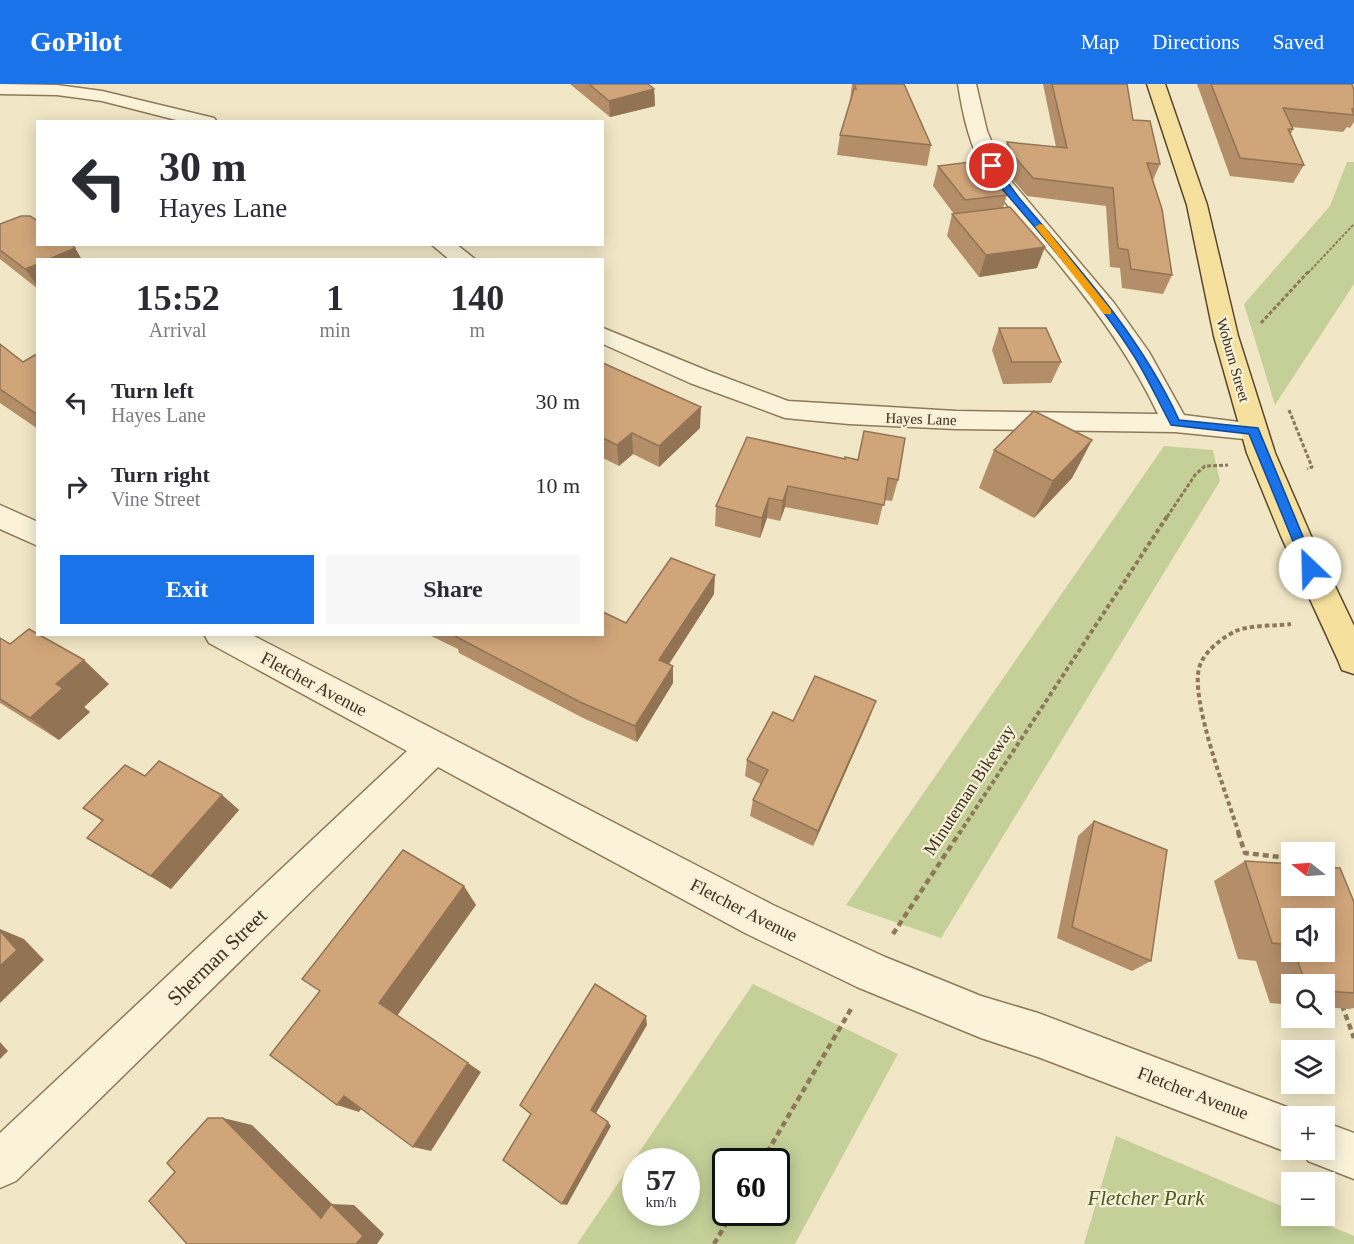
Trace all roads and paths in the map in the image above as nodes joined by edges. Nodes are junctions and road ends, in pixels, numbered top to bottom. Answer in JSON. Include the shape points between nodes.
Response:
{"nodes":[{"id":1,"x":967,"y":84,"type":"edge"},
{"id":2,"x":1156,"y":84,"type":"edge"},
{"id":3,"x":0,"y":89,"type":"edge"},
{"id":4,"x":200,"y":120,"type":"edge"},
{"id":5,"x":1354,"y":224,"type":"edge"},
{"id":6,"x":444,"y":246,"type":"edge"},
{"id":7,"x":462,"y":258,"type":"edge"},
{"id":8,"x":1270,"y":312,"type":"dead end"},
{"id":9,"x":604,"y":335,"type":"edge"},
{"id":10,"x":1175,"y":423,"type":"junction"},
{"id":11,"x":1254,"y":431,"type":"junction"},
{"id":12,"x":1227,"y":465,"type":"dead end"},
{"id":13,"x":0,"y":516,"type":"edge"},
{"id":14,"x":36,"y":535,"type":"edge"},
{"id":15,"x":1291,"y":624,"type":"dead end"},
{"id":16,"x":224,"y":636,"type":"edge"},
{"id":17,"x":1354,"y":660,"type":"edge"},
{"id":18,"x":434,"y":748,"type":"junction"},
{"id":19,"x":1281,"y":857,"type":"edge"},
{"id":20,"x":872,"y":972,"type":"junction"},
{"id":21,"x":1339,"y":996,"type":"edge"},
{"id":22,"x":1354,"y":1038,"type":"edge"},
{"id":23,"x":1281,"y":1127,"type":"edge"},
{"id":24,"x":770,"y":1148,"type":"edge"},
{"id":25,"x":1335,"y":1148,"type":"edge"},
{"id":26,"x":1354,"y":1156,"type":"edge"},
{"id":27,"x":0,"y":1165,"type":"edge"},
{"id":28,"x":725,"y":1226,"type":"edge"},
{"id":29,"x":714,"y":1244,"type":"edge"}],
"edges":[{"from":1,"to":10,"type":"street","via":[[976,126],[996,176],[1125,335]]},
{"from":2,"to":11,"type":"main road","name":"Woburn Street","via":[[1197,205],[1226,336]]},
{"from":3,"to":4,"type":"street","via":[[102,96]]},
{"from":5,"to":8,"type":"path"},
{"from":6,"to":7,"type":"street"},
{"from":9,"to":10,"type":"street","name":"Hayes Lane","via":[[785,409],[945,420]]},
{"from":10,"to":11,"type":"street","name":"Hayes Lane"},
{"from":11,"to":17,"type":"main road","name":"Woburn Street","via":[[1296,536]]},
{"from":12,"to":20,"type":"path","name":"Minuteman Bikeway","via":[[1209,464],[1195,475],[902,918]]},
{"from":13,"to":14,"type":"street"},
{"from":15,"to":19,"type":"path","via":[[1238,630],[1216,644],[1200,664],[1196,686],[1245,853]]},
{"from":16,"to":18,"type":"street","name":"Fletcher Avenue"},
{"from":18,"to":20,"type":"street","name":"Fletcher Avenue","via":[[759,919]]},
{"from":18,"to":27,"type":"street","name":"Sherman Street"},
{"from":20,"to":23,"type":"street","name":"Fletcher Avenue","via":[[981,1017]]},
{"from":20,"to":24,"type":"path","name":"Minuteman Bikeway"},
{"from":21,"to":22,"type":"path"},
{"from":25,"to":26,"type":"street"},
{"from":28,"to":29,"type":"path"}]}
